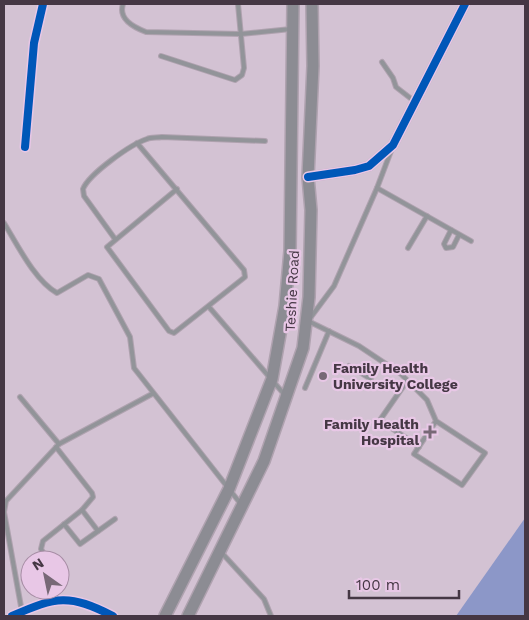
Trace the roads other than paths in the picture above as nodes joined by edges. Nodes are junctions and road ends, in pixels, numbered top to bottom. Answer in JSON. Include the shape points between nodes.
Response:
{"nodes":[{"id":1,"x":44,"y":4,"type":"edge"},
{"id":2,"x":123,"y":4,"type":"edge"},
{"id":3,"x":238,"y":4,"type":"edge"},
{"id":4,"x":293,"y":4,"type":"edge"},
{"id":5,"x":312,"y":4,"type":"edge"},
{"id":6,"x":465,"y":4,"type":"edge"},
{"id":7,"x":293,"y":29,"type":"junction"},
{"id":8,"x":241,"y":34,"type":"junction"},
{"id":9,"x":162,"y":56,"type":"dead end"},
{"id":10,"x":382,"y":62,"type":"dead end"},
{"id":11,"x":414,"y":101,"type":"junction"},
{"id":12,"x":265,"y":141,"type":"dead end"},
{"id":13,"x":137,"y":143,"type":"junction"},
{"id":14,"x":393,"y":146,"type":"junction"},
{"id":15,"x":24,"y":147,"type":"dead end"},
{"id":16,"x":308,"y":177,"type":"junction"},
{"id":17,"x":377,"y":188,"type":"junction"},
{"id":18,"x":176,"y":189,"type":"junction"},
{"id":19,"x":427,"y":216,"type":"junction"},
{"id":20,"x":4,"y":223,"type":"edge"},
{"id":21,"x":451,"y":230,"type":"junction"},
{"id":22,"x":460,"y":234,"type":"junction"},
{"id":23,"x":115,"y":239,"type":"junction"},
{"id":24,"x":471,"y":241,"type":"dead end"},
{"id":25,"x":408,"y":248,"type":"dead end"},
{"id":26,"x":209,"y":307,"type":"junction"},
{"id":27,"x":308,"y":321,"type":"junction"},
{"id":28,"x":330,"y":331,"type":"junction"},
{"id":29,"x":350,"y":366,"type":"dead end"},
{"id":30,"x":272,"y":379,"type":"junction"},
{"id":31,"x":371,"y":379,"type":"dead end"},
{"id":32,"x":407,"y":381,"type":"junction"},
{"id":33,"x":305,"y":388,"type":"dead end"},
{"id":34,"x":152,"y":394,"type":"junction"},
{"id":35,"x":20,"y":397,"type":"dead end"},
{"id":36,"x":287,"y":398,"type":"junction"},
{"id":37,"x":436,"y":421,"type":"junction"},
{"id":38,"x":58,"y":446,"type":"junction"},
{"id":39,"x":419,"y":447,"type":"junction"},
{"id":40,"x":229,"y":489,"type":"junction"},
{"id":41,"x":243,"y":507,"type":"junction"},
{"id":42,"x":82,"y":510,"type":"junction"},
{"id":43,"x":4,"y":516,"type":"edge"},
{"id":44,"x":115,"y":519,"type":"dead end"},
{"id":45,"x":64,"y":524,"type":"junction"},
{"id":46,"x":98,"y":531,"type":"junction"},
{"id":47,"x":43,"y":550,"type":"edge"},
{"id":48,"x":220,"y":552,"type":"junction"},
{"id":49,"x":22,"y":612,"type":"junction"},
{"id":50,"x":12,"y":616,"type":"edge"},
{"id":51,"x":113,"y":616,"type":"edge"},
{"id":52,"x":165,"y":616,"type":"edge"},
{"id":53,"x":188,"y":616,"type":"edge"},
{"id":54,"x":271,"y":616,"type":"edge"}],
"edges":[{"from":1,"to":15,"type":"street","via":[[34,42]]},
{"from":2,"to":8,"type":"lane","via":[[124,18],[133,27],[146,32]]},
{"from":3,"to":8,"type":"lane"},
{"from":4,"to":7,"type":"main road","name":"Teshie Road"},
{"from":5,"to":16,"type":"main road","name":"Teshie Road"},
{"from":6,"to":11,"type":"street"},
{"from":7,"to":8,"type":"lane"},
{"from":7,"to":30,"type":"main road","name":"Teshie Road","via":[[290,251],[285,306]]},
{"from":8,"to":9,"type":"lane","via":[[244,68],[235,80]]},
{"from":10,"to":11,"type":"lane","via":[[396,87]]},
{"from":11,"to":14,"type":"street"},
{"from":12,"to":13,"type":"lane","via":[[162,137]]},
{"from":13,"to":18,"type":"lane"},
{"from":13,"to":23,"type":"lane","via":[[91,176],[82,189]]},
{"from":14,"to":16,"type":"street","via":[[369,166]]},
{"from":14,"to":17,"type":"lane"},
{"from":16,"to":27,"type":"main road","name":"Teshie Road","via":[[311,210]]},
{"from":17,"to":19,"type":"lane"},
{"from":17,"to":27,"type":"lane","via":[[334,286]]},
{"from":18,"to":23,"type":"lane"},
{"from":18,"to":26,"type":"lane","via":[[245,273],[245,277]]},
{"from":19,"to":21,"type":"lane"},
{"from":19,"to":25,"type":"lane"},
{"from":20,"to":34,"type":"lane","via":[[28,263],[51,290],[62,291],[88,275],[99,279],[130,337],[134,368]]},
{"from":21,"to":22,"type":"lane"},
{"from":21,"to":22,"type":"lane","via":[[444,244],[446,248],[453,247]]},
{"from":22,"to":24,"type":"lane"},
{"from":23,"to":26,"type":"lane","via":[[107,248],[168,331],[178,332]]},
{"from":26,"to":30,"type":"lane"},
{"from":27,"to":28,"type":"lane"},
{"from":27,"to":36,"type":"main road","name":"Teshie Road"},
{"from":28,"to":32,"type":"lane","via":[[383,361]]},
{"from":28,"to":33,"type":"lane"},
{"from":29,"to":31,"type":"lane"},
{"from":30,"to":36,"type":"lane"},
{"from":30,"to":40,"type":"main road","name":"Teshie Road"},
{"from":32,"to":37,"type":"lane","via":[[427,400]]},
{"from":32,"to":39,"type":"lane","via":[[380,420]]},
{"from":34,"to":38,"type":"lane"},
{"from":34,"to":40,"type":"lane"},
{"from":35,"to":38,"type":"lane"},
{"from":36,"to":41,"type":"main road","name":"Teshie Road"},
{"from":37,"to":39,"type":"lane"},
{"from":37,"to":39,"type":"lane","via":[[485,453],[462,486],[414,454]]},
{"from":38,"to":42,"type":"lane","via":[[92,493],[92,501]]},
{"from":38,"to":43,"type":"lane","via":[[6,501]]},
{"from":40,"to":41,"type":"lane"},
{"from":40,"to":52,"type":"main road","name":"Teshie Road"},
{"from":41,"to":48,"type":"main road","name":"Teshie Road"},
{"from":42,"to":45,"type":"lane"},
{"from":42,"to":46,"type":"lane"},
{"from":43,"to":49,"type":"lane"},
{"from":44,"to":46,"type":"lane"},
{"from":45,"to":46,"type":"lane","via":[[79,544]]},
{"from":45,"to":47,"type":"lane","via":[[40,545]]},
{"from":48,"to":53,"type":"main road","name":"Teshie Road"},
{"from":48,"to":54,"type":"lane","via":[[264,599]]},
{"from":49,"to":50,"type":"street"},
{"from":49,"to":51,"type":"street","via":[[53,600],[71,599]]}]}
